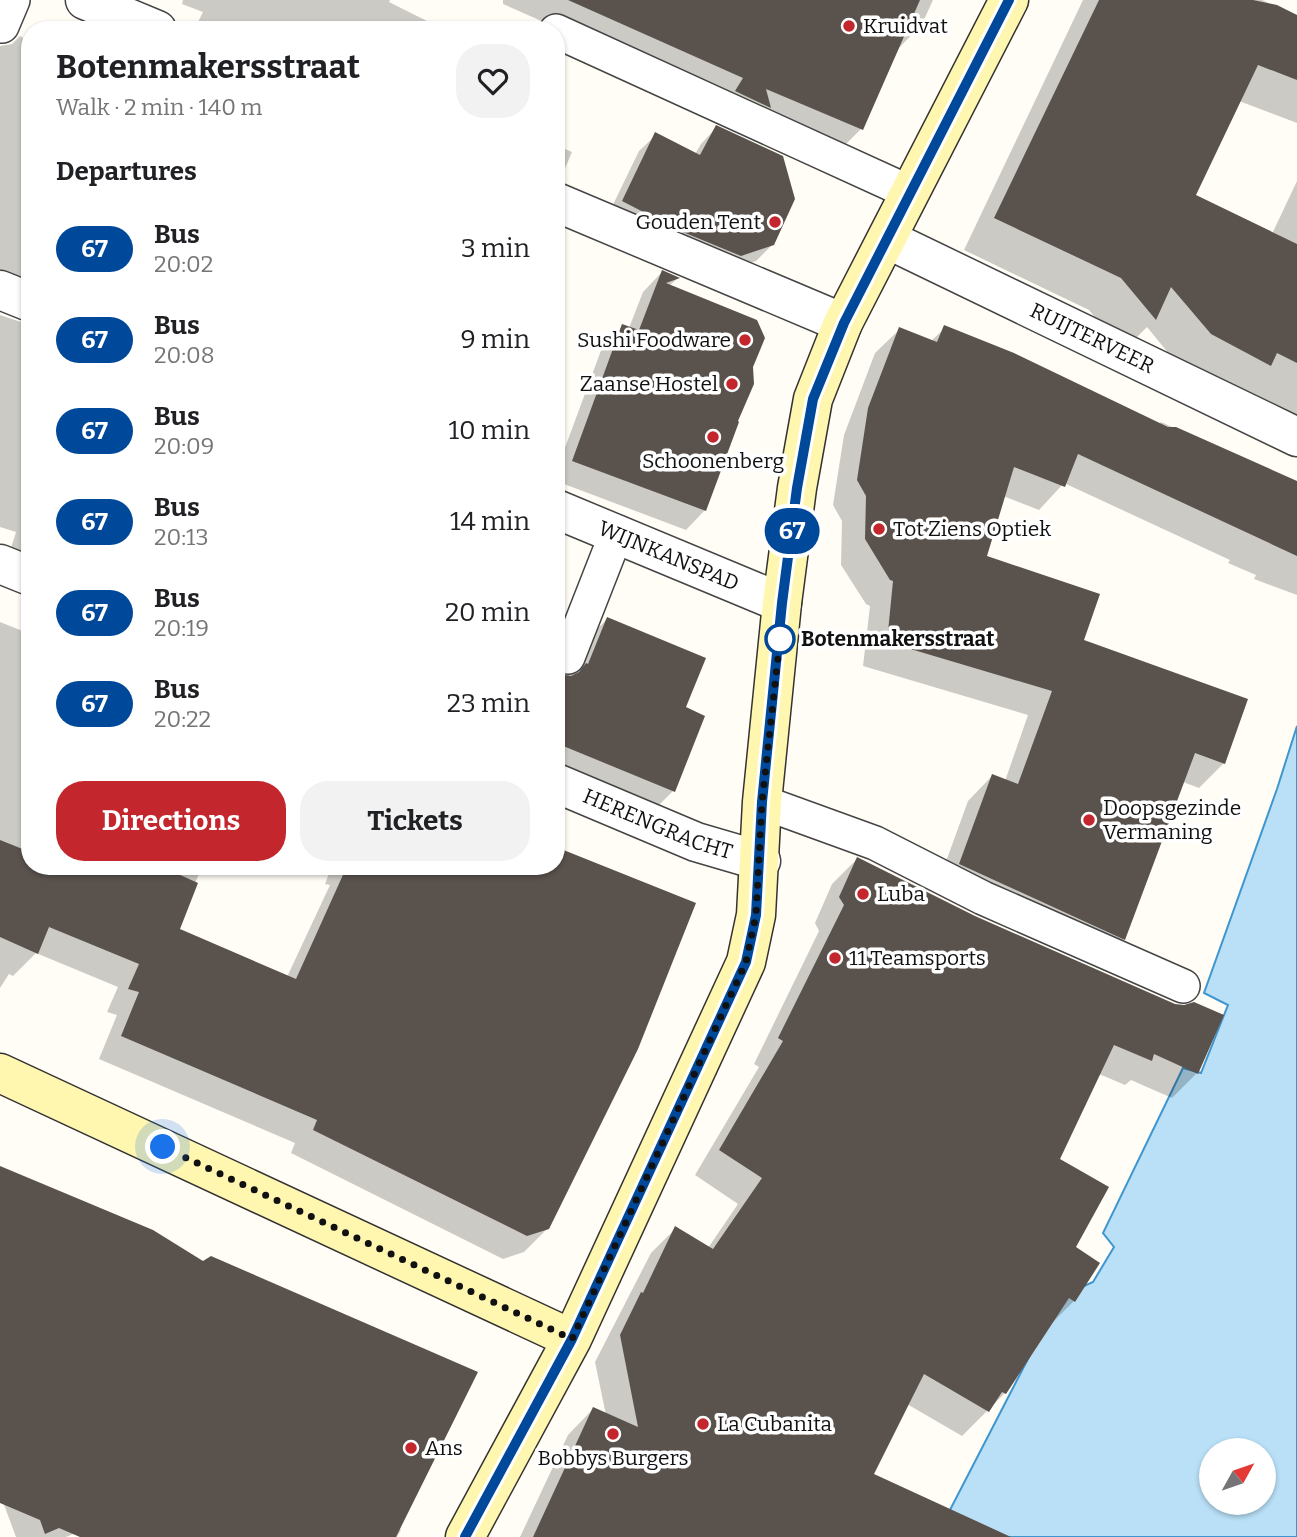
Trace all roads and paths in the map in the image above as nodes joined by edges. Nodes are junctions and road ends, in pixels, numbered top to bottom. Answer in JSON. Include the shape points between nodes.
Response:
{"nodes":[{"id":1,"x":85,"y":0,"type":"edge"},
{"id":2,"x":1009,"y":0,"type":"edge"},
{"id":3,"x":142,"y":16,"type":"edge"},
{"id":4,"x":565,"y":35,"type":"edge"},
{"id":5,"x":911,"y":193,"type":"junction"},
{"id":6,"x":565,"y":206,"type":"edge"},
{"id":7,"x":887,"y":239,"type":"junction"},
{"id":8,"x":0,"y":290,"type":"edge"},
{"id":9,"x":21,"y":298,"type":"edge"},
{"id":10,"x":844,"y":323,"type":"junction"},
{"id":11,"x":1297,"y":437,"type":"edge"},
{"id":12,"x":565,"y":512,"type":"edge"},
{"id":13,"x":617,"y":532,"type":"junction"},
{"id":14,"x":0,"y":564,"type":"edge"},
{"id":15,"x":21,"y":572,"type":"edge"},
{"id":16,"x":782,"y":603,"type":"junction"},
{"id":17,"x":565,"y":656,"type":"edge"},
{"id":18,"x":565,"y":787,"type":"edge"},
{"id":19,"x":762,"y":802,"type":"junction"},
{"id":20,"x":761,"y":861,"type":"junction"},
{"id":21,"x":1183,"y":986,"type":"dead end"},
{"id":22,"x":0,"y":1073,"type":"edge"},
{"id":23,"x":572,"y":1339,"type":"junction"},
{"id":24,"x":465,"y":1537,"type":"edge"}],
"edges":[{"from":1,"to":3,"type":"street"},
{"from":2,"to":5,"type":"street"},
{"from":4,"to":5,"type":"lane"},
{"from":5,"to":7,"type":"street"},
{"from":6,"to":10,"type":"street"},
{"from":7,"to":10,"type":"street"},
{"from":7,"to":11,"type":"street","name":"RUIJTERVEER"},
{"from":8,"to":9,"type":"street"},
{"from":10,"to":16,"type":"street","via":[[813,399]]},
{"from":12,"to":13,"type":"street","name":"WIJNKANSPAD"},
{"from":13,"to":16,"type":"street","name":"WIJNKANSPAD"},
{"from":13,"to":17,"type":"lane"},
{"from":14,"to":15,"type":"street"},
{"from":16,"to":19,"type":"street"},
{"from":18,"to":20,"type":"street","name":"HERENGRACHT","via":[[696,842]]},
{"from":19,"to":20,"type":"street"},
{"from":19,"to":21,"type":"lane","via":[[875,843],[983,898]]},
{"from":20,"to":23,"type":"street","via":[[746,962]]},
{"from":22,"to":23,"type":"street"},
{"from":23,"to":24,"type":"street"}]}
